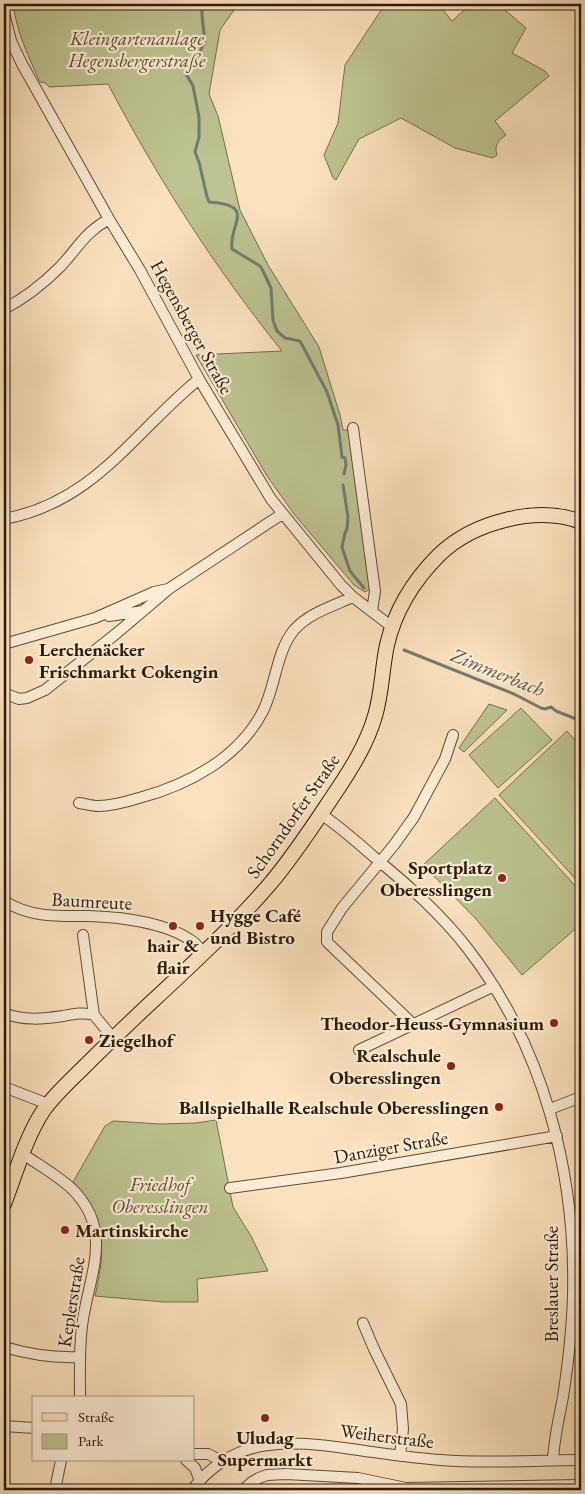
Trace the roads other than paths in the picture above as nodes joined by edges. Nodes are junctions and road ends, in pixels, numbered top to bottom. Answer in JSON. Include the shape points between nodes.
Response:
{"nodes":[{"id":1,"x":4,"y":13,"type":"edge"},
{"id":2,"x":7,"y":42,"type":"edge"},
{"id":3,"x":109,"y":219,"type":"junction"},
{"id":4,"x":4,"y":309,"type":"edge"},
{"id":5,"x":199,"y":378,"type":"junction"},
{"id":6,"x":352,"y":428,"type":"dead end"},
{"id":7,"x":282,"y":514,"type":"junction"},
{"id":8,"x":4,"y":519,"type":"edge"},
{"id":9,"x":581,"y":522,"type":"edge"},
{"id":10,"x":170,"y":588,"type":"junction"},
{"id":11,"x":353,"y":597,"type":"junction"},
{"id":12,"x":144,"y":611,"type":"junction"},
{"id":13,"x":372,"y":611,"type":"junction"},
{"id":14,"x":95,"y":618,"type":"junction"},
{"id":15,"x":392,"y":627,"type":"junction"},
{"id":16,"x":4,"y":644,"type":"edge"},
{"id":17,"x":4,"y":693,"type":"edge"},
{"id":18,"x":453,"y":735,"type":"dead end"},
{"id":19,"x":80,"y":803,"type":"dead end"},
{"id":20,"x":321,"y":814,"type":"junction"},
{"id":21,"x":381,"y":862,"type":"junction"},
{"id":22,"x":4,"y":901,"type":"edge"},
{"id":23,"x":83,"y":935,"type":"dead end"},
{"id":24,"x":203,"y":952,"type":"junction"},
{"id":25,"x":494,"y":986,"type":"junction"},
{"id":26,"x":4,"y":1014,"type":"edge"},
{"id":27,"x":94,"y":1015,"type":"junction"},
{"id":28,"x":413,"y":1024,"type":"junction"},
{"id":29,"x":113,"y":1038,"type":"junction"},
{"id":30,"x":359,"y":1050,"type":"dead end"},
{"id":31,"x":4,"y":1087,"type":"edge"},
{"id":32,"x":581,"y":1097,"type":"edge"},
{"id":33,"x":48,"y":1104,"type":"junction"},
{"id":34,"x":550,"y":1109,"type":"junction"},
{"id":35,"x":557,"y":1136,"type":"junction"},
{"id":36,"x":23,"y":1154,"type":"junction"},
{"id":37,"x":230,"y":1188,"type":"dead end"},
{"id":38,"x":4,"y":1204,"type":"edge"},
{"id":39,"x":363,"y":1322,"type":"dead end"},
{"id":40,"x":4,"y":1347,"type":"edge"},
{"id":41,"x":79,"y":1357,"type":"junction"},
{"id":42,"x":80,"y":1396,"type":"edge"},
{"id":43,"x":4,"y":1426,"type":"edge"},
{"id":44,"x":32,"y":1428,"type":"edge"},
{"id":45,"x":195,"y":1454,"type":"edge"},
{"id":46,"x":400,"y":1456,"type":"junction"},
{"id":47,"x":553,"y":1460,"type":"junction"},
{"id":48,"x":581,"y":1460,"type":"edge"},
{"id":49,"x":222,"y":1461,"type":"junction"},
{"id":50,"x":61,"y":1462,"type":"edge"},
{"id":51,"x":188,"y":1462,"type":"edge"},
{"id":52,"x":200,"y":1481,"type":"junction"},
{"id":53,"x":581,"y":1485,"type":"edge"},
{"id":54,"x":406,"y":1489,"type":"edge"},
{"id":55,"x":55,"y":1490,"type":"edge"},
{"id":56,"x":192,"y":1490,"type":"edge"},
{"id":57,"x":242,"y":1490,"type":"edge"}],
"edges":[{"from":1,"to":2,"type":"street","name":"Hegensberger Straße"},
{"from":2,"to":3,"type":"street","name":"Hegensberger Straße"},
{"from":3,"to":4,"type":"street","via":[[91,231],[48,279]]},
{"from":3,"to":5,"type":"street","name":"Hegensberger Straße"},
{"from":5,"to":7,"type":"street","name":"Hegensberger Straße"},
{"from":5,"to":8,"type":"street","via":[[122,454],[78,489],[45,506]]},
{"from":6,"to":13,"type":"street","via":[[375,591]]},
{"from":7,"to":10,"type":"street"},
{"from":7,"to":11,"type":"street","name":"Hegensberger Straße"},
{"from":9,"to":15,"type":"main road","name":"Schorndorfer Straße","via":[[552,515],[523,517],[502,521],[459,540],[442,553],[416,582]]},
{"from":10,"to":12,"type":"street"},
{"from":10,"to":14,"type":"street"},
{"from":11,"to":13,"type":"street","name":"Hegensberger Straße"},
{"from":11,"to":19,"type":"street","via":[[312,615],[294,630],[281,652],[262,713],[241,742],[223,758],[198,775],[148,796],[109,805]]},
{"from":12,"to":14,"type":"street"},
{"from":12,"to":17,"type":"street","via":[[45,690],[20,699]]},
{"from":13,"to":15,"type":"street","name":"Hegensberger Straße"},
{"from":14,"to":16,"type":"street"},
{"from":15,"to":20,"type":"main road","name":"Schorndorfer Straße","via":[[372,724],[357,757]]},
{"from":18,"to":21,"type":"street","via":[[445,759],[414,817]]},
{"from":20,"to":21,"type":"street","name":"Breslauer Straße"},
{"from":20,"to":24,"type":"main road","name":"Schorndorfer Straße","via":[[268,886]]},
{"from":21,"to":25,"type":"street","name":"Breslauer Straße","via":[[444,921]]},
{"from":21,"to":28,"type":"street","via":[[342,908],[327,932],[327,942]]},
{"from":22,"to":24,"type":"street","name":"Baumreute","via":[[41,916],[100,916],[156,925],[189,938]]},
{"from":23,"to":27,"type":"street"},
{"from":24,"to":29,"type":"main road","name":"Schorndorfer Straße"},
{"from":25,"to":28,"type":"street"},
{"from":25,"to":34,"type":"street","name":"Breslauer Straße","via":[[524,1044]]},
{"from":26,"to":27,"type":"street","via":[[34,1019],[83,1013]]},
{"from":27,"to":29,"type":"street"},
{"from":28,"to":30,"type":"street"},
{"from":29,"to":33,"type":"main road","name":"Schorndorfer Straße"},
{"from":31,"to":33,"type":"street"},
{"from":32,"to":34,"type":"street"},
{"from":33,"to":36,"type":"main road","name":"Schorndorfer Straße"},
{"from":34,"to":35,"type":"street","name":"Breslauer Straße"},
{"from":35,"to":37,"type":"street","name":"Danziger Straße","via":[[341,1173]]},
{"from":35,"to":47,"type":"street","name":"Breslauer Straße","via":[[566,1186],[573,1296],[567,1373]]},
{"from":36,"to":38,"type":"main road","name":"Schorndorfer Straße"},
{"from":36,"to":41,"type":"street","name":"Keplerstraße","via":[[74,1191],[89,1212],[95,1229],[98,1246],[82,1324]]},
{"from":39,"to":46,"type":"street","via":[[401,1404]]},
{"from":40,"to":41,"type":"street","via":[[39,1355]]},
{"from":41,"to":42,"type":"street","name":"Keplerstraße"},
{"from":43,"to":44,"type":"street"},
{"from":45,"to":49,"type":"street","via":[[213,1456]]},
{"from":46,"to":47,"type":"street","name":"Weiherstraße","via":[[454,1461]]},
{"from":46,"to":49,"type":"street","name":"Weiherstraße","via":[[324,1445],[283,1443],[242,1451]]},
{"from":47,"to":48,"type":"street","name":"Weiherstraße"},
{"from":49,"to":52,"type":"street","name":"Weiherstraße"},
{"from":50,"to":55,"type":"street"},
{"from":51,"to":52,"type":"street","via":[[195,1468]]},
{"from":52,"to":56,"type":"street","name":"Weiherstraße"},
{"from":53,"to":54,"type":"street"},
{"from":54,"to":57,"type":"street","via":[[358,1478],[286,1474],[259,1478]]}]}
